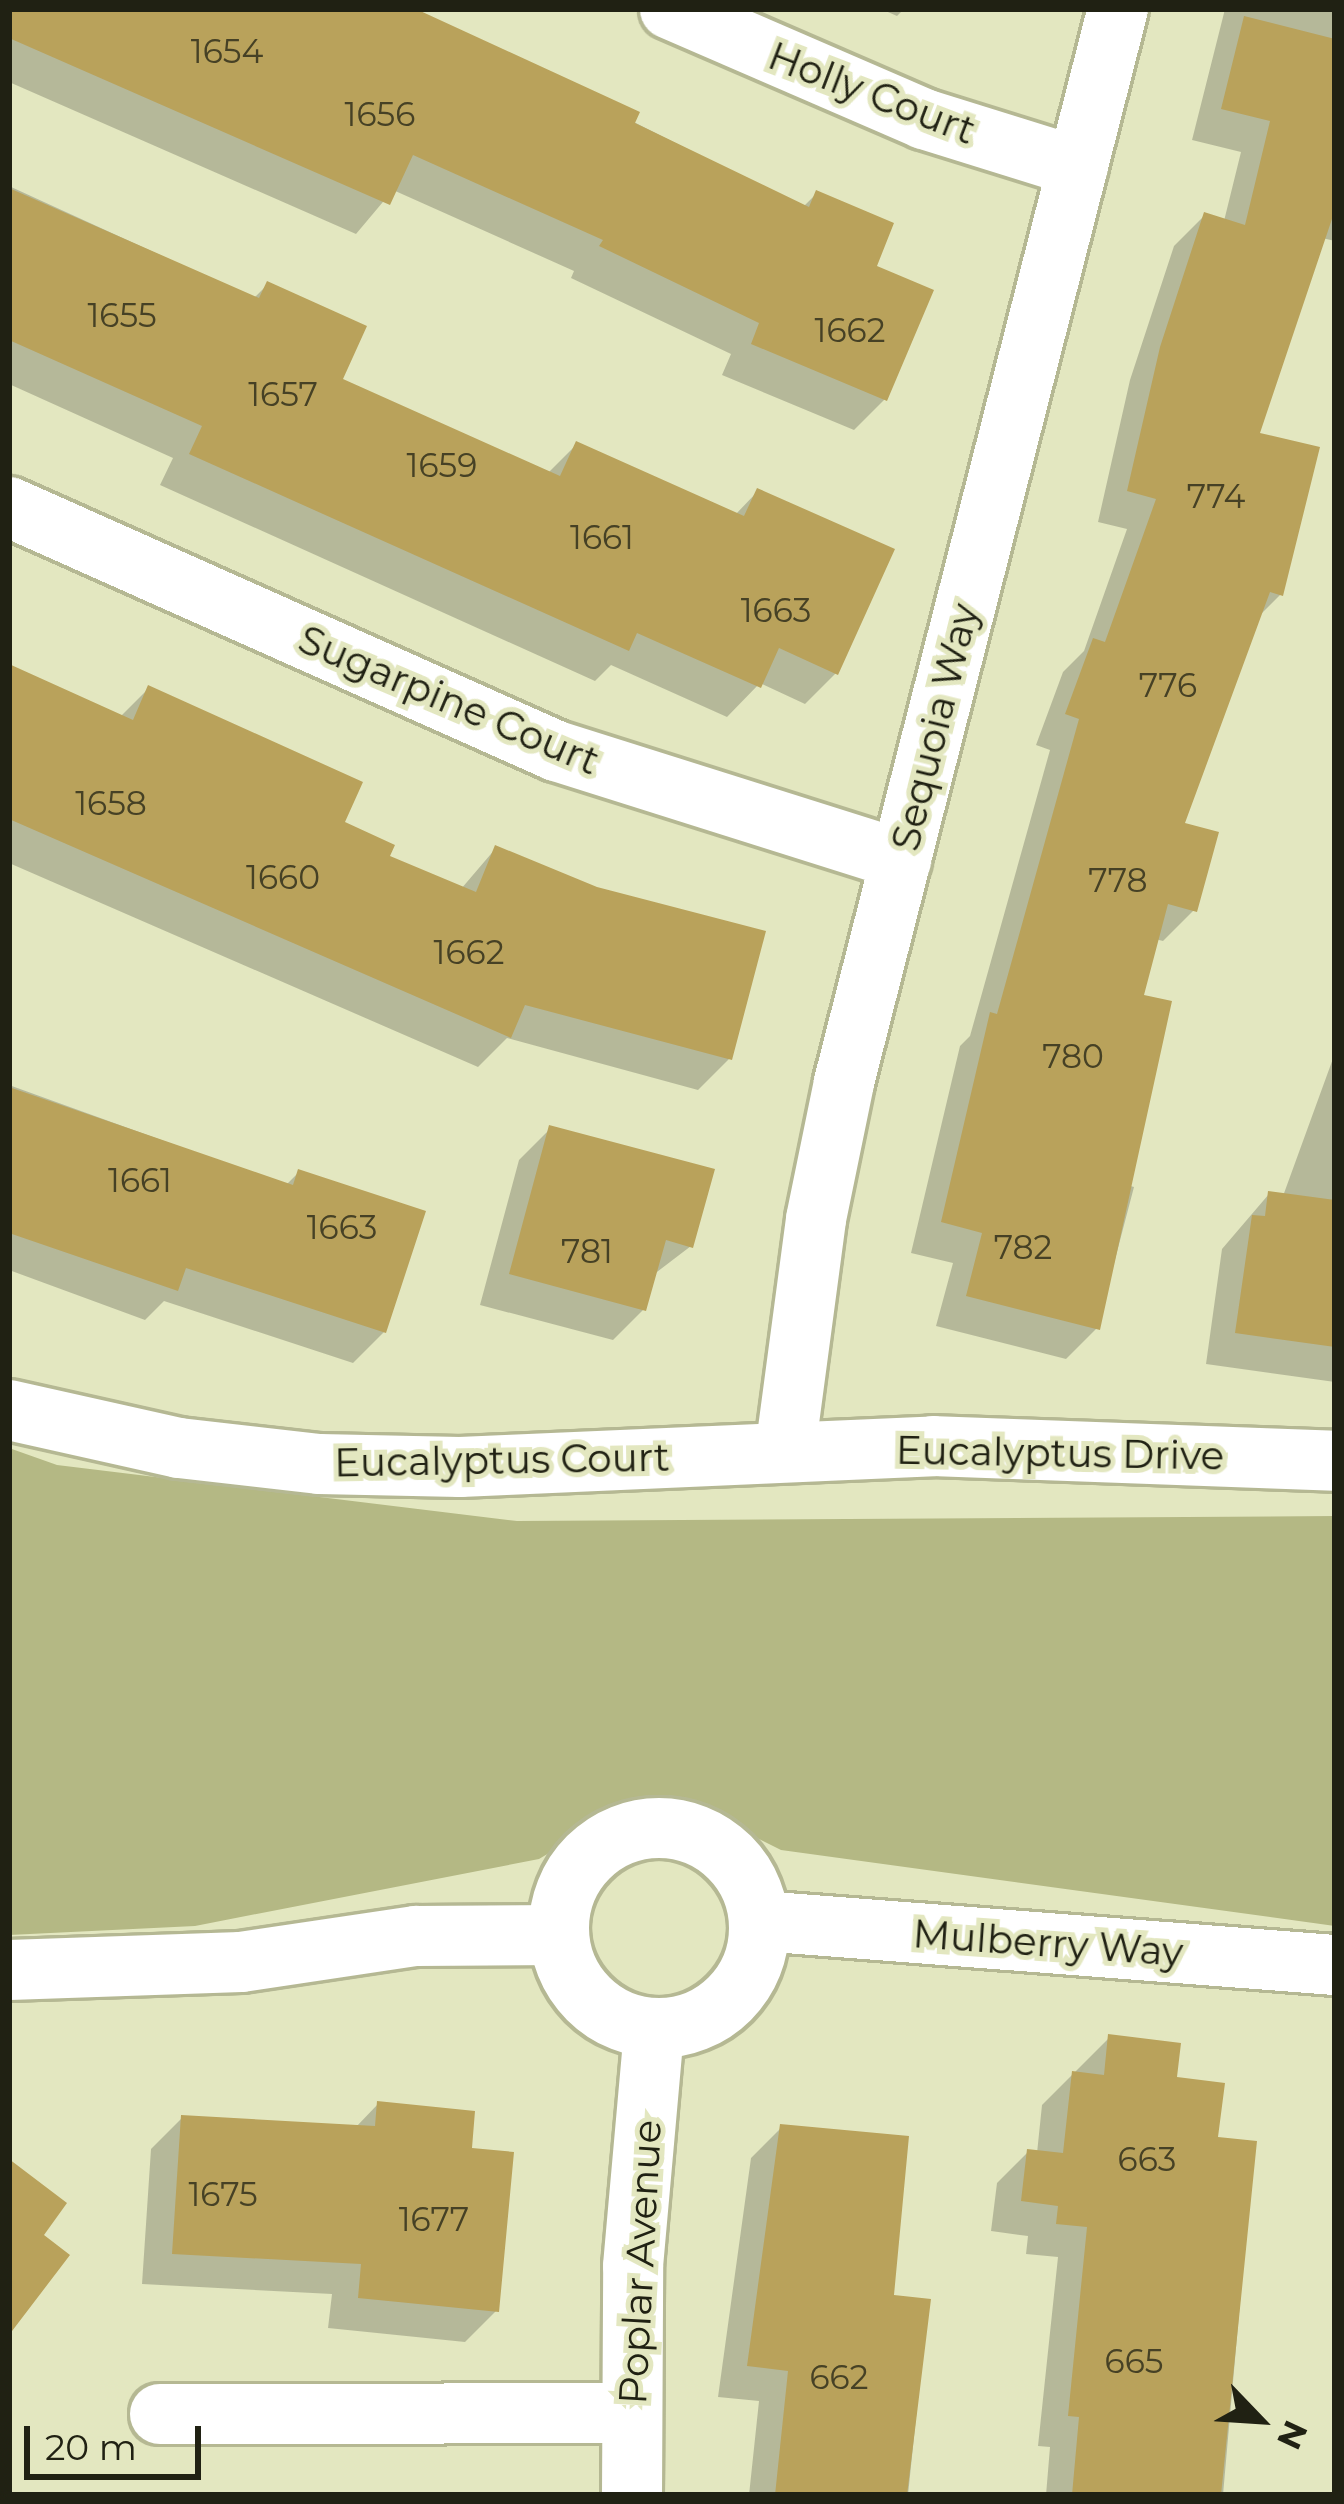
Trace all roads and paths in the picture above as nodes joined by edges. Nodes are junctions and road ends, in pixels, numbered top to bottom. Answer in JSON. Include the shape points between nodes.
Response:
{"nodes":[{"id":1,"x":670,"y":9,"type":"edge"},
{"id":2,"x":1118,"y":9,"type":"edge"},
{"id":3,"x":1078,"y":167,"type":"junction"},
{"id":4,"x":9,"y":507,"type":"edge"},
{"id":5,"x":901,"y":860,"type":"junction"},
{"id":6,"x":9,"y":1409,"type":"edge"},
{"id":7,"x":785,"y":1451,"type":"junction"},
{"id":8,"x":1335,"y":1461,"type":"edge"},
{"id":9,"x":760,"y":1922,"type":"junction"},
{"id":10,"x":557,"y":1935,"type":"junction"},
{"id":11,"x":1335,"y":1965,"type":"edge"},
{"id":12,"x":9,"y":1970,"type":"edge"},
{"id":13,"x":654,"y":2029,"type":"junction"},
{"id":14,"x":632,"y":2413,"type":"junction"},
{"id":15,"x":160,"y":2414,"type":"dead end"},
{"id":16,"x":632,"y":2495,"type":"edge"}],
"edges":[{"from":1,"to":3,"type":"street","name":"Holly Court","via":[[924,119]]},
{"from":2,"to":3,"type":"street","name":"Sequoia Way"},
{"from":3,"to":5,"type":"street","name":"Sequoia Way"},
{"from":4,"to":5,"type":"street","name":"Sugarpine Court","via":[[556,751]]},
{"from":5,"to":7,"type":"street","name":"Sequoia Way","via":[[816,1219]]},
{"from":6,"to":7,"type":"street","name":"Eucalyptus Court","via":[[179,1448],[319,1464],[460,1467]]},
{"from":7,"to":8,"type":"street","name":"Eucalyptus Drive","via":[[933,1446]]},
{"from":9,"to":10,"type":"street","via":[[752,1884],[722,1846],[674,1826],[616,1835],[578,1866]]},
{"from":9,"to":11,"type":"street","name":"Mulberry Way"},
{"from":9,"to":13,"type":"street","via":[[758,1952],[742,1986],[688,2025]]},
{"from":10,"to":12,"type":"street","via":[[416,1936],[241,1962]]},
{"from":10,"to":13,"type":"street","via":[[572,1981],[611,2018]]},
{"from":13,"to":14,"type":"street","name":"Poplar Avenue","via":[[633,2266]]},
{"from":14,"to":15,"type":"street"},
{"from":14,"to":16,"type":"street","name":"Poplar Avenue"}]}
